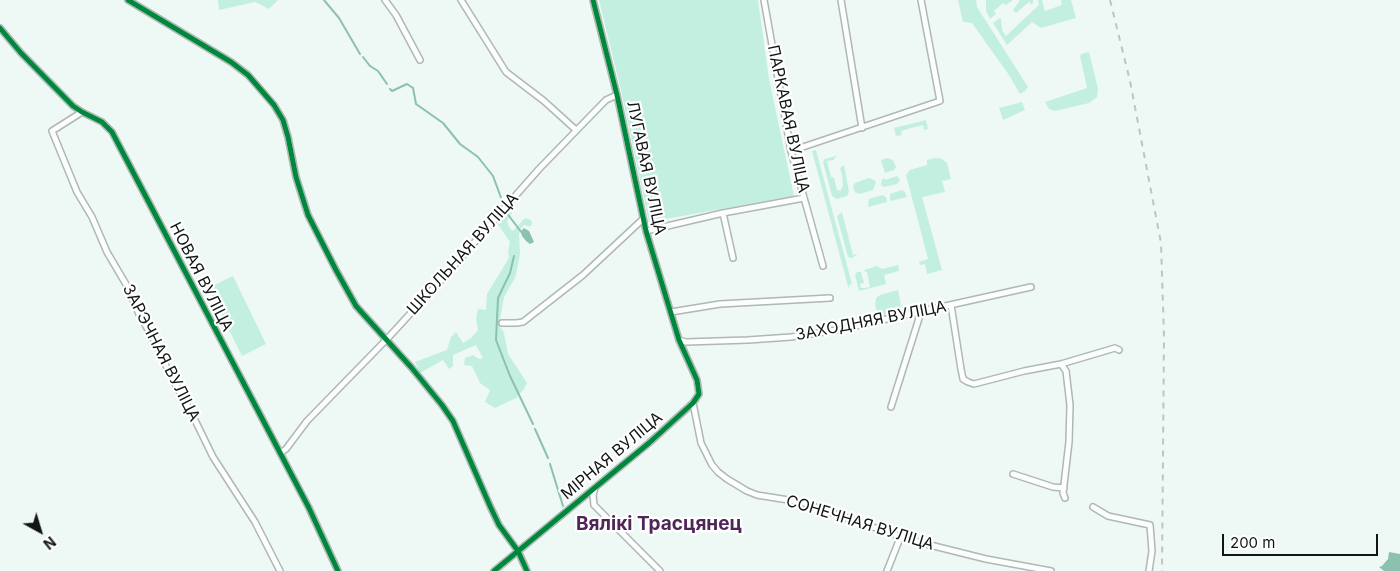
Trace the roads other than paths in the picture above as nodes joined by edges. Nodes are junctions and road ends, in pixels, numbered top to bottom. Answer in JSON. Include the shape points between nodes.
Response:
{"nodes":[{"id":1,"x":128,"y":0,"type":"edge"},
{"id":2,"x":385,"y":0,"type":"edge"},
{"id":3,"x":461,"y":0,"type":"edge"},
{"id":4,"x":593,"y":0,"type":"edge"},
{"id":5,"x":764,"y":0,"type":"edge"},
{"id":6,"x":841,"y":0,"type":"edge"},
{"id":7,"x":921,"y":0,"type":"edge"},
{"id":8,"x":0,"y":28,"type":"edge"},
{"id":9,"x":420,"y":60,"type":"dead end"},
{"id":10,"x":618,"y":95,"type":"junction"},
{"id":11,"x":82,"y":112,"type":"junction"},
{"id":12,"x":862,"y":128,"type":"junction"},
{"id":13,"x":576,"y":130,"type":"junction"},
{"id":14,"x":791,"y":151,"type":"junction"},
{"id":15,"x":539,"y":169,"type":"joint"},
{"id":16,"x":804,"y":198,"type":"junction"},
{"id":17,"x":723,"y":213,"type":"junction"},
{"id":18,"x":644,"y":219,"type":"junction"},
{"id":19,"x":646,"y":231,"type":"junction"},
{"id":20,"x":733,"y":258,"type":"dead end"},
{"id":21,"x":823,"y":266,"type":"dead end"},
{"id":22,"x":1030,"y":287,"type":"dead end"},
{"id":23,"x":830,"y":298,"type":"dead end"},
{"id":24,"x":951,"y":305,"type":"junction"},
{"id":25,"x":670,"y":312,"type":"junction"},
{"id":26,"x":921,"y":312,"type":"junction"},
{"id":27,"x":502,"y":323,"type":"dead end"},
{"id":28,"x":387,"y":339,"type":"junction"},
{"id":29,"x":679,"y":340,"type":"junction"},
{"id":30,"x":1119,"y":350,"type":"dead end"},
{"id":31,"x":1061,"y":364,"type":"junction"},
{"id":32,"x":693,"y":403,"type":"junction"},
{"id":33,"x":891,"y":407,"type":"dead end"},
{"id":34,"x":280,"y":453,"type":"junction"},
{"id":35,"x":1012,"y":474,"type":"dead end"},
{"id":36,"x":597,"y":486,"type":"junction"},
{"id":37,"x":1064,"y":488,"type":"junction"},
{"id":38,"x":585,"y":495,"type":"junction"},
{"id":39,"x":1065,"y":498,"type":"dead end"},
{"id":40,"x":594,"y":505,"type":"junction"},
{"id":41,"x":1093,"y":507,"type":"dead end"},
{"id":42,"x":900,"y":538,"type":"junction"},
{"id":43,"x":518,"y":551,"type":"junction"},
{"id":44,"x":280,"y":571,"type":"edge"},
{"id":45,"x":338,"y":571,"type":"edge"},
{"id":46,"x":494,"y":571,"type":"edge"},
{"id":47,"x":527,"y":571,"type":"edge"},
{"id":48,"x":660,"y":571,"type":"edge"},
{"id":49,"x":887,"y":571,"type":"edge"},
{"id":50,"x":1051,"y":571,"type":"edge"},
{"id":51,"x":1149,"y":571,"type":"edge"}],
"edges":[{"from":1,"to":28,"type":"street","via":[[213,49],[248,76],[274,104],[287,132],[296,178],[308,214],[356,306]]},
{"from":2,"to":9,"type":"street"},
{"from":3,"to":13,"type":"street","via":[[506,72]]},
{"from":4,"to":10,"type":"street","name":"ЛУГАВАЯ ВУЛІЦА"},
{"from":5,"to":14,"type":"street","name":"ПАРКАВАЯ ВУЛІЦА"},
{"from":6,"to":12,"type":"street"},
{"from":7,"to":12,"type":"street","via":[[940,101]]},
{"from":8,"to":11,"type":"street","name":"НОВАЯ ВУЛІЦА"},
{"from":10,"to":13,"type":"street","name":"ЛУГАВАЯ ВУЛІЦА","via":[[606,100]]},
{"from":10,"to":18,"type":"street","name":"ЛУГАВАЯ ВУЛІЦА"},
{"from":11,"to":34,"type":"street","name":"НОВАЯ ВУЛІЦА","via":[[112,132]]},
{"from":11,"to":44,"type":"street","name":"ЗАРЭЧНАЯ ВУЛІЦА","via":[[52,130],[76,192],[213,458],[255,522]]},
{"from":12,"to":14,"type":"street"},
{"from":13,"to":15,"type":"street","name":"ЛУГАВАЯ ВУЛІЦА"},
{"from":14,"to":16,"type":"street","name":"ПАРКАВАЯ ВУЛІЦА"},
{"from":15,"to":28,"type":"street","name":"ШКОЛЬНАЯ ВУЛІЦА"},
{"from":16,"to":17,"type":"street"},
{"from":16,"to":21,"type":"street","name":"ПАРКАВАЯ ВУЛІЦА"},
{"from":17,"to":19,"type":"street"},
{"from":17,"to":20,"type":"street"},
{"from":18,"to":19,"type":"street","name":"ЛУГАВАЯ ВУЛІЦА"},
{"from":18,"to":27,"type":"street","via":[[583,275],[523,322]]},
{"from":19,"to":25,"type":"street","name":"ЛУГАВАЯ ВУЛІЦА"},
{"from":22,"to":24,"type":"street","name":"ЗАХОДНЯЯ ВУЛІЦА"},
{"from":23,"to":25,"type":"street","via":[[720,304]]},
{"from":24,"to":26,"type":"street","name":"ЗАХОДНЯЯ ВУЛІЦА"},
{"from":24,"to":31,"type":"street","via":[[961,370],[963,379],[968,382],[974,384]]},
{"from":25,"to":29,"type":"street","name":"ЛУГАВАЯ ВУЛІЦА"},
{"from":26,"to":29,"type":"street","name":"ЗАХОДНЯЯ ВУЛІЦА","via":[[791,337]]},
{"from":26,"to":33,"type":"street"},
{"from":28,"to":34,"type":"street","name":"ШКОЛЬНАЯ ВУЛІЦА"},
{"from":28,"to":43,"type":"street","via":[[432,391],[452,421],[499,525]]},
{"from":29,"to":32,"type":"street","via":[[699,385],[699,394]]},
{"from":30,"to":31,"type":"street","via":[[1115,348]]},
{"from":31,"to":37,"type":"street","via":[[1066,371],[1070,405]]},
{"from":32,"to":36,"type":"street","name":"МІРНАЯ ВУЛІЦА"},
{"from":32,"to":42,"type":"street","name":"СОНЕЧНАЯ ВУЛІЦА","via":[[703,448],[727,480],[757,495],[801,502]]},
{"from":34,"to":45,"type":"street","name":"НОВАЯ ВУЛІЦА"},
{"from":35,"to":37,"type":"street"},
{"from":36,"to":38,"type":"street","name":"МІРНАЯ ВУЛІЦА"},
{"from":36,"to":40,"type":"street","name":"МІРНАЯ ВУЛІЦА","via":[[593,494]]},
{"from":37,"to":39,"type":"street"},
{"from":38,"to":40,"type":"street"},
{"from":38,"to":43,"type":"street","name":"МІРНАЯ ВУЛІЦА"},
{"from":40,"to":48,"type":"street","name":"МІРНАЯ ВУЛІЦА"},
{"from":41,"to":51,"type":"street","via":[[1108,516],[1150,525],[1152,551]]},
{"from":42,"to":49,"type":"street"},
{"from":42,"to":50,"type":"street","name":"СОНЕЧНАЯ ВУЛІЦА"},
{"from":43,"to":46,"type":"street","name":"МІРНАЯ ВУЛІЦА"},
{"from":43,"to":47,"type":"street"}]}
